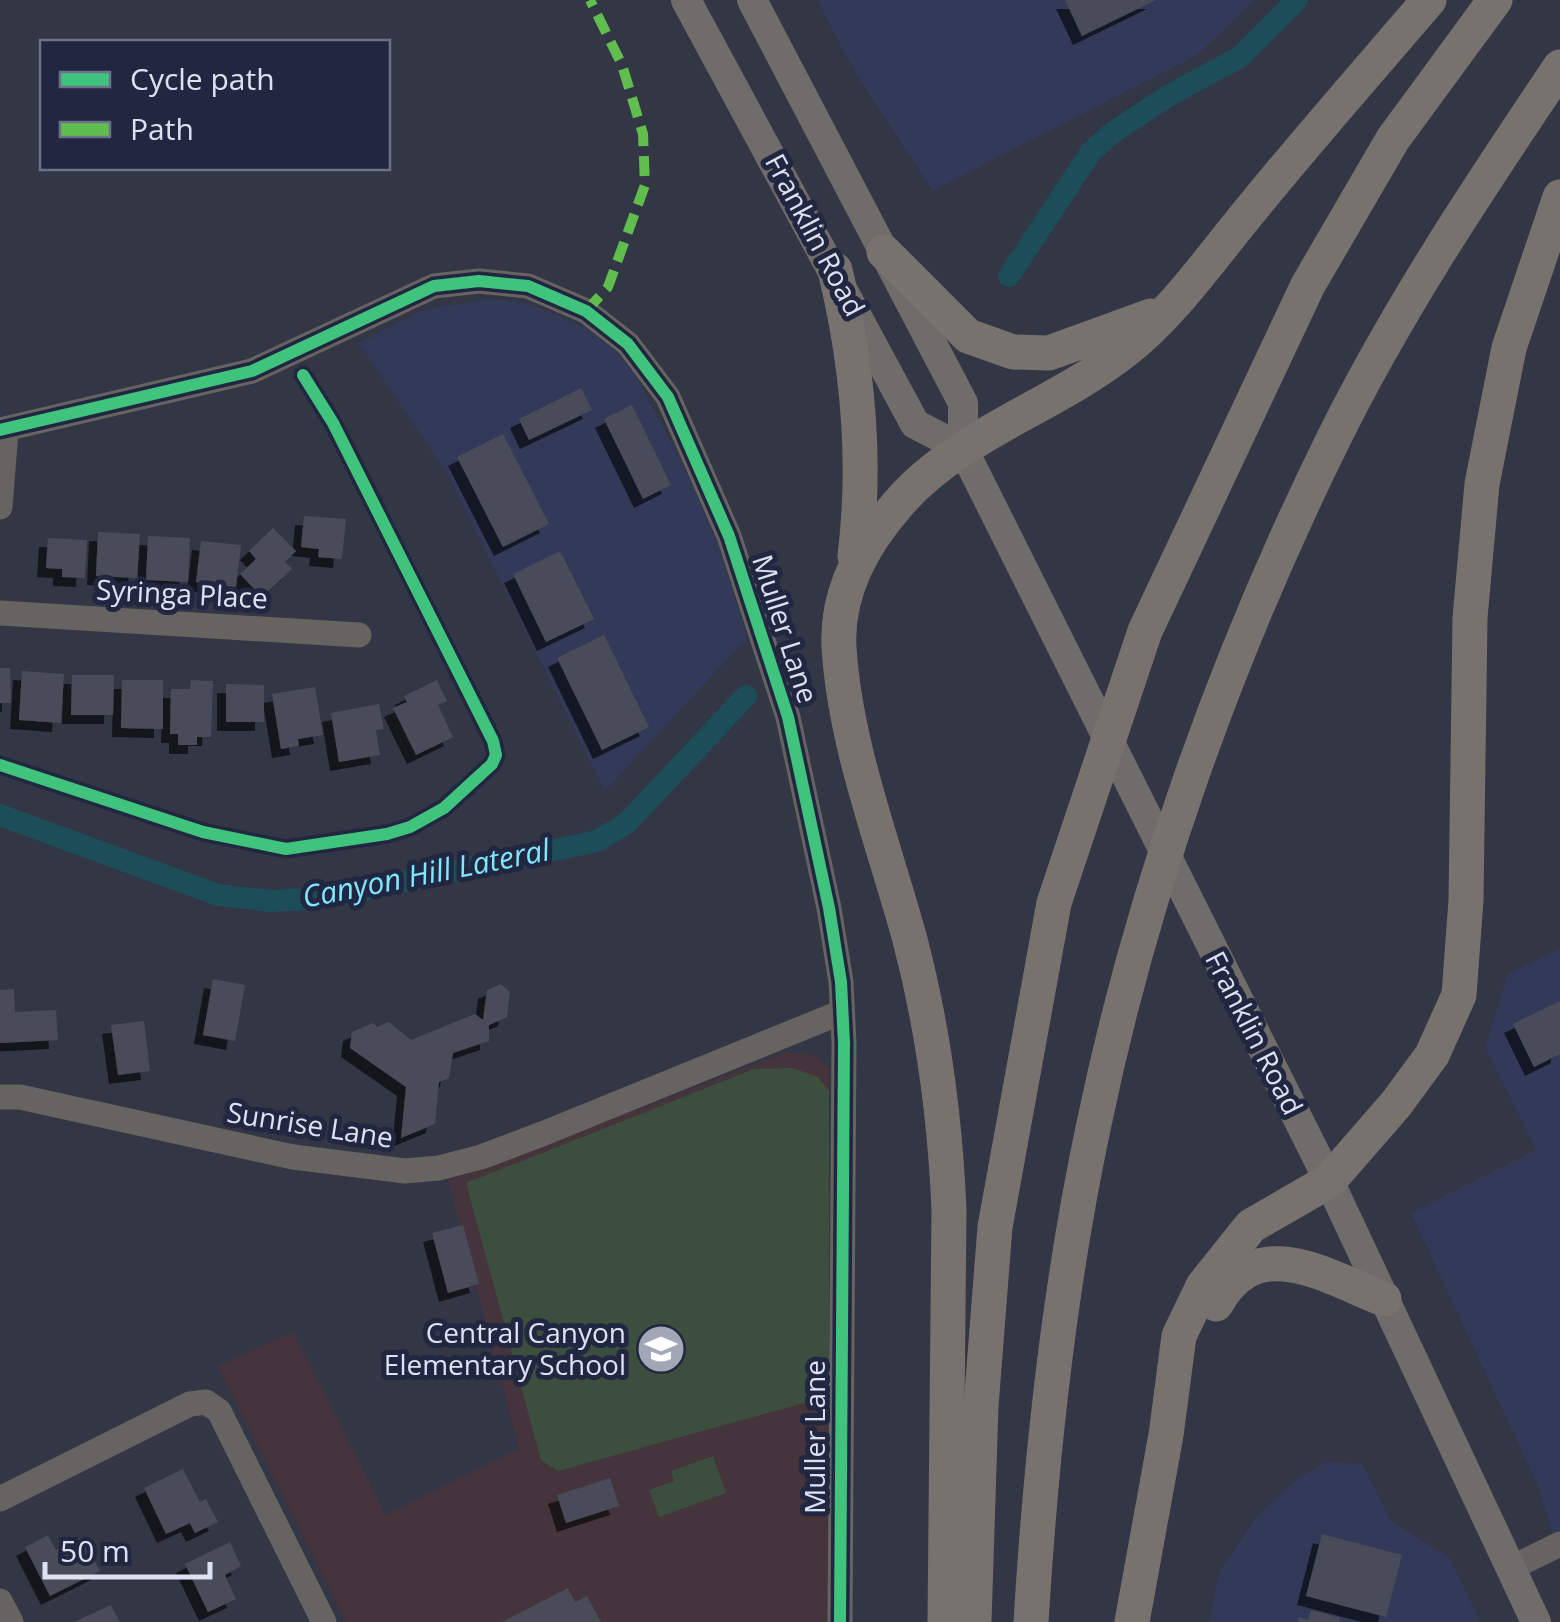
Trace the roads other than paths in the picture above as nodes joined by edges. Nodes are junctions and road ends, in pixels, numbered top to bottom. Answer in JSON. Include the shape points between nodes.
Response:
{"nodes":[{"id":1,"x":686,"y":0,"type":"edge"},
{"id":2,"x":752,"y":0,"type":"edge"},
{"id":3,"x":1429,"y":0,"type":"edge"},
{"id":4,"x":1495,"y":0,"type":"edge"},
{"id":5,"x":1560,"y":67,"type":"edge"},
{"id":6,"x":1560,"y":197,"type":"edge"},
{"id":7,"x":884,"y":252,"type":"junction"},
{"id":8,"x":835,"y":270,"type":"junction"},
{"id":9,"x":1170,"y":307,"type":"junction"},
{"id":10,"x":3,"y":430,"type":"edge"},
{"id":11,"x":963,"y":450,"type":"junction"},
{"id":12,"x":0,"y":507,"type":"edge"},
{"id":13,"x":853,"y":570,"type":"junction"},
{"id":14,"x":0,"y":614,"type":"edge"},
{"id":15,"x":360,"y":634,"type":"dead end"},
{"id":16,"x":842,"y":1012,"type":"junction"},
{"id":17,"x":0,"y":1097,"type":"edge"},
{"id":18,"x":1328,"y":1182,"type":"junction"},
{"id":19,"x":1384,"y":1299,"type":"junction"},
{"id":20,"x":1166,"y":1435,"type":"junction"},
{"id":21,"x":0,"y":1500,"type":"edge"},
{"id":22,"x":1560,"y":1544,"type":"edge"},
{"id":23,"x":1511,"y":1568,"type":"junction"},
{"id":24,"x":0,"y":1601,"type":"edge"},
{"id":25,"x":11,"y":1622,"type":"edge"},
{"id":26,"x":324,"y":1622,"type":"edge"},
{"id":27,"x":840,"y":1622,"type":"edge"},
{"id":28,"x":946,"y":1622,"type":"edge"},
{"id":29,"x":974,"y":1622,"type":"edge"},
{"id":30,"x":1030,"y":1622,"type":"edge"},
{"id":31,"x":1132,"y":1622,"type":"edge"},
{"id":32,"x":1536,"y":1622,"type":"edge"}],
"edges":[{"from":1,"to":8,"type":"main road","name":"Franklin Road"},
{"from":2,"to":7,"type":"main road","name":"Franklin Road"},
{"from":3,"to":9,"type":"highway"},
{"from":4,"to":29,"type":"highway","via":[[1393,139],[1308,285],[1145,630],[1054,904],[995,1227]]},
{"from":5,"to":30,"type":"highway","via":[[1396,323],[1330,445],[1192,774],[1093,1126],[1038,1497]]},
{"from":6,"to":18,"type":"highway","via":[[1509,348],[1482,484],[1470,618],[1459,995],[1432,1055]]},
{"from":7,"to":9,"type":"highway","via":[[968,336],[1012,352],[1049,353]]},
{"from":7,"to":11,"type":"main road","name":"Franklin Road","via":[[963,403]]},
{"from":8,"to":11,"type":"main road","name":"Franklin Road","via":[[916,424]]},
{"from":8,"to":13,"type":"highway","via":[[860,413],[862,501]]},
{"from":9,"to":11,"type":"highway","via":[[1123,353]]},
{"from":10,"to":12,"type":"street"},
{"from":10,"to":16,"type":"street","name":"Muller Lane","via":[[252,372],[434,286],[528,286],[586,311],[628,344],[668,397],[729,536],[788,717],[829,908]]},
{"from":11,"to":13,"type":"highway","via":[[917,482]]},
{"from":11,"to":18,"type":"main road","name":"Franklin Road"},
{"from":13,"to":28,"type":"highway","via":[[839,643],[846,712],[918,973],[946,1148]]},
{"from":14,"to":15,"type":"street","name":"Syringa Place"},
{"from":16,"to":17,"type":"street","name":"Sunrise Lane","via":[[439,1168],[405,1171],[292,1156]]},
{"from":16,"to":27,"type":"street","name":"Muller Lane"},
{"from":18,"to":19,"type":"main road","name":"Franklin Road"},
{"from":18,"to":20,"type":"highway","via":[[1251,1226],[1203,1286],[1179,1336]]},
{"from":19,"to":20,"type":"highway","via":[[1285,1261],[1237,1276],[1203,1327]]},
{"from":19,"to":23,"type":"main road","name":"Franklin Road"},
{"from":20,"to":31,"type":"highway"},
{"from":21,"to":26,"type":"street","via":[[190,1404],[206,1402],[219,1411]]},
{"from":22,"to":23,"type":"street"},
{"from":23,"to":32,"type":"main road","name":"Franklin Road"},
{"from":24,"to":25,"type":"street"}]}
